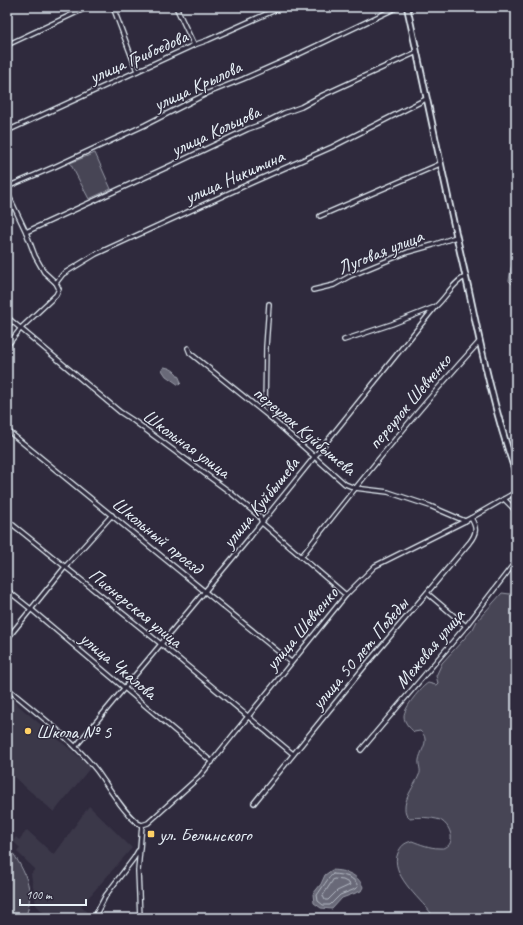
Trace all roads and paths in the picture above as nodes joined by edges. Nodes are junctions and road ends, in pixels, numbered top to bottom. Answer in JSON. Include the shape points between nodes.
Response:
{"nodes":[{"id":1,"x":88,"y":7,"type":"edge"},
{"id":2,"x":113,"y":7,"type":"edge"},
{"id":3,"x":176,"y":7,"type":"edge"},
{"id":4,"x":282,"y":7,"type":"edge"},
{"id":5,"x":398,"y":7,"type":"edge"},
{"id":6,"x":407,"y":7,"type":"edge"},
{"id":7,"x":7,"y":45,"type":"edge"},
{"id":8,"x":194,"y":45,"type":"junction"},
{"id":9,"x":417,"y":52,"type":"junction"},
{"id":10,"x":137,"y":71,"type":"junction"},
{"id":11,"x":426,"y":99,"type":"junction"},
{"id":12,"x":7,"y":131,"type":"edge"},
{"id":13,"x":440,"y":164,"type":"junction"},
{"id":14,"x":7,"y":187,"type":"edge"},
{"id":15,"x":7,"y":192,"type":"edge"},
{"id":16,"x":320,"y":216,"type":"dead end"},
{"id":17,"x":26,"y":232,"type":"junction"},
{"id":18,"x":456,"y":237,"type":"junction"},
{"id":19,"x":465,"y":277,"type":"junction"},
{"id":20,"x":56,"y":283,"type":"junction"},
{"id":21,"x":313,"y":290,"type":"dead end"},
{"id":22,"x":269,"y":304,"type":"dead end"},
{"id":23,"x":435,"y":307,"type":"junction"},
{"id":24,"x":7,"y":317,"type":"edge"},
{"id":25,"x":21,"y":328,"type":"junction"},
{"id":26,"x":344,"y":340,"type":"dead end"},
{"id":27,"x":480,"y":341,"type":"junction"},
{"id":28,"x":7,"y":346,"type":"edge"},
{"id":29,"x":188,"y":348,"type":"dead end"},
{"id":30,"x":272,"y":419,"type":"junction"},
{"id":31,"x":7,"y":430,"type":"edge"},
{"id":32,"x":314,"y":457,"type":"junction"},
{"id":33,"x":516,"y":473,"type":"edge"},
{"id":34,"x":355,"y":488,"type":"junction"},
{"id":35,"x":516,"y":492,"type":"edge"},
{"id":36,"x":504,"y":499,"type":"junction"},
{"id":37,"x":516,"y":511,"type":"edge"},
{"id":38,"x":112,"y":515,"type":"junction"},
{"id":39,"x":470,"y":518,"type":"junction"},
{"id":40,"x":7,"y":520,"type":"edge"},
{"id":41,"x":465,"y":521,"type":"junction"},
{"id":42,"x":262,"y":523,"type":"junction"},
{"id":43,"x":301,"y":556,"type":"junction"},
{"id":44,"x":516,"y":561,"type":"edge"},
{"id":45,"x":65,"y":567,"type":"junction"},
{"id":46,"x":7,"y":590,"type":"edge"},
{"id":47,"x":205,"y":592,"type":"junction"},
{"id":48,"x":427,"y":593,"type":"junction"},
{"id":49,"x":346,"y":595,"type":"junction"},
{"id":50,"x":32,"y":610,"type":"junction"},
{"id":51,"x":466,"y":626,"type":"junction"},
{"id":52,"x":7,"y":639,"type":"edge"},
{"id":53,"x":161,"y":644,"type":"junction"},
{"id":54,"x":291,"y":662,"type":"junction"},
{"id":55,"x":7,"y":688,"type":"edge"},
{"id":56,"x":125,"y":688,"type":"junction"},
{"id":57,"x":248,"y":716,"type":"junction"},
{"id":58,"x":76,"y":746,"type":"junction"},
{"id":59,"x":361,"y":750,"type":"dead end"},
{"id":60,"x":293,"y":754,"type":"junction"},
{"id":61,"x":212,"y":762,"type":"junction"},
{"id":62,"x":254,"y":803,"type":"dead end"},
{"id":63,"x":142,"y":825,"type":"junction"},
{"id":64,"x":139,"y":848,"type":"junction"},
{"id":65,"x":94,"y":918,"type":"edge"},
{"id":66,"x":140,"y":918,"type":"edge"}],
"edges":[{"from":1,"to":7,"type":"street"},
{"from":2,"to":10,"type":"street"},
{"from":3,"to":8,"type":"street"},
{"from":4,"to":8,"type":"street","name":"улица Грибоедова"},
{"from":5,"to":14,"type":"street","name":"улица Крылова","via":[[297,55],[208,92],[54,168]]},
{"from":6,"to":9,"type":"street"},
{"from":8,"to":10,"type":"street","name":"улица Грибоедова"},
{"from":9,"to":11,"type":"street"},
{"from":9,"to":17,"type":"street","name":"улица Кольцова"},
{"from":10,"to":12,"type":"street","name":"улица Грибоедова"},
{"from":11,"to":13,"type":"street"},
{"from":11,"to":20,"type":"street","name":"улица Никитина","via":[[326,150],[96,254],[63,274]]},
{"from":13,"to":16,"type":"street"},
{"from":13,"to":18,"type":"street"},
{"from":15,"to":17,"type":"street"},
{"from":17,"to":20,"type":"street","via":[[44,272]]},
{"from":18,"to":19,"type":"street"},
{"from":18,"to":21,"type":"street","name":"Луговая улица","via":[[408,252],[334,285]]},
{"from":19,"to":23,"type":"street","name":"улица Куйбышева","via":[[456,283]]},
{"from":19,"to":27,"type":"street"},
{"from":20,"to":25,"type":"street","via":[[59,289],[56,296]]},
{"from":22,"to":30,"type":"street","via":[[265,407]]},
{"from":23,"to":26,"type":"street"},
{"from":23,"to":32,"type":"street","name":"улица Куйбышева"},
{"from":24,"to":25,"type":"street","name":"Школьная улица"},
{"from":25,"to":28,"type":"street"},
{"from":25,"to":42,"type":"street","name":"Школьная улица","via":[[120,412],[231,493],[260,517]]},
{"from":27,"to":33,"type":"street","via":[[503,436]]},
{"from":27,"to":34,"type":"street","name":"переулок Шевченко"},
{"from":29,"to":30,"type":"street","name":"переулок Куйбышева","via":[[190,353]]},
{"from":30,"to":32,"type":"street","name":"переулок Куйбышева"},
{"from":31,"to":38,"type":"street","name":"Школьный проезд"},
{"from":32,"to":34,"type":"street","name":"переулок Куйбышева","via":[[345,484]]},
{"from":32,"to":42,"type":"street","name":"улица Куйбышева"},
{"from":34,"to":41,"type":"street","name":"переулок Куйбышева","via":[[388,492]]},
{"from":34,"to":43,"type":"street","name":"переулок Шевченко"},
{"from":35,"to":36,"type":"street","name":"улица Шевченко"},
{"from":36,"to":37,"type":"street"},
{"from":36,"to":39,"type":"street","name":"улица Шевченко"},
{"from":38,"to":45,"type":"street"},
{"from":38,"to":47,"type":"street","name":"Школьный проезд"},
{"from":39,"to":41,"type":"street","name":"улица Шевченко"},
{"from":39,"to":48,"type":"street","name":"улица 50 лет Победы","via":[[476,530],[473,538]]},
{"from":40,"to":45,"type":"street","name":"Пионерская улица"},
{"from":41,"to":49,"type":"street","name":"улица Шевченко","via":[[375,566]]},
{"from":42,"to":43,"type":"street","name":"Школьная улица"},
{"from":42,"to":47,"type":"street","name":"улица Куйбышева"},
{"from":43,"to":49,"type":"street","name":"Школьная улица"},
{"from":44,"to":51,"type":"street","name":"Межевая улица"},
{"from":45,"to":50,"type":"street"},
{"from":45,"to":53,"type":"street","name":"Пионерская улица"},
{"from":46,"to":50,"type":"street","name":"улица Чкалова"},
{"from":47,"to":53,"type":"street","name":"улица Куйбышева"},
{"from":47,"to":54,"type":"street","name":"Школьный проезд"},
{"from":48,"to":51,"type":"street"},
{"from":48,"to":60,"type":"street","name":"улица 50 лет Победы"},
{"from":49,"to":54,"type":"street","name":"улица Шевченко"},
{"from":50,"to":52,"type":"street"},
{"from":50,"to":56,"type":"street","name":"улица Чкалова"},
{"from":51,"to":59,"type":"street","name":"Межевая улица"},
{"from":53,"to":56,"type":"street","name":"улица Куйбышева"},
{"from":53,"to":57,"type":"street","name":"Пионерская улица"},
{"from":54,"to":57,"type":"street","name":"улица Шевченко"},
{"from":55,"to":58,"type":"street"},
{"from":56,"to":58,"type":"street","name":"улица Куйбышева"},
{"from":56,"to":61,"type":"street","name":"улица Чкалова"},
{"from":57,"to":60,"type":"street","name":"Пионерская улица"},
{"from":57,"to":61,"type":"street","name":"улица Шевченко"},
{"from":58,"to":63,"type":"street","via":[[131,818]]},
{"from":60,"to":62,"type":"street","name":"улица 50 лет Победы"},
{"from":61,"to":63,"type":"street","name":"улица Шевченко","via":[[148,823]]},
{"from":63,"to":64,"type":"street"},
{"from":64,"to":65,"type":"street"},
{"from":64,"to":66,"type":"street"}]}
